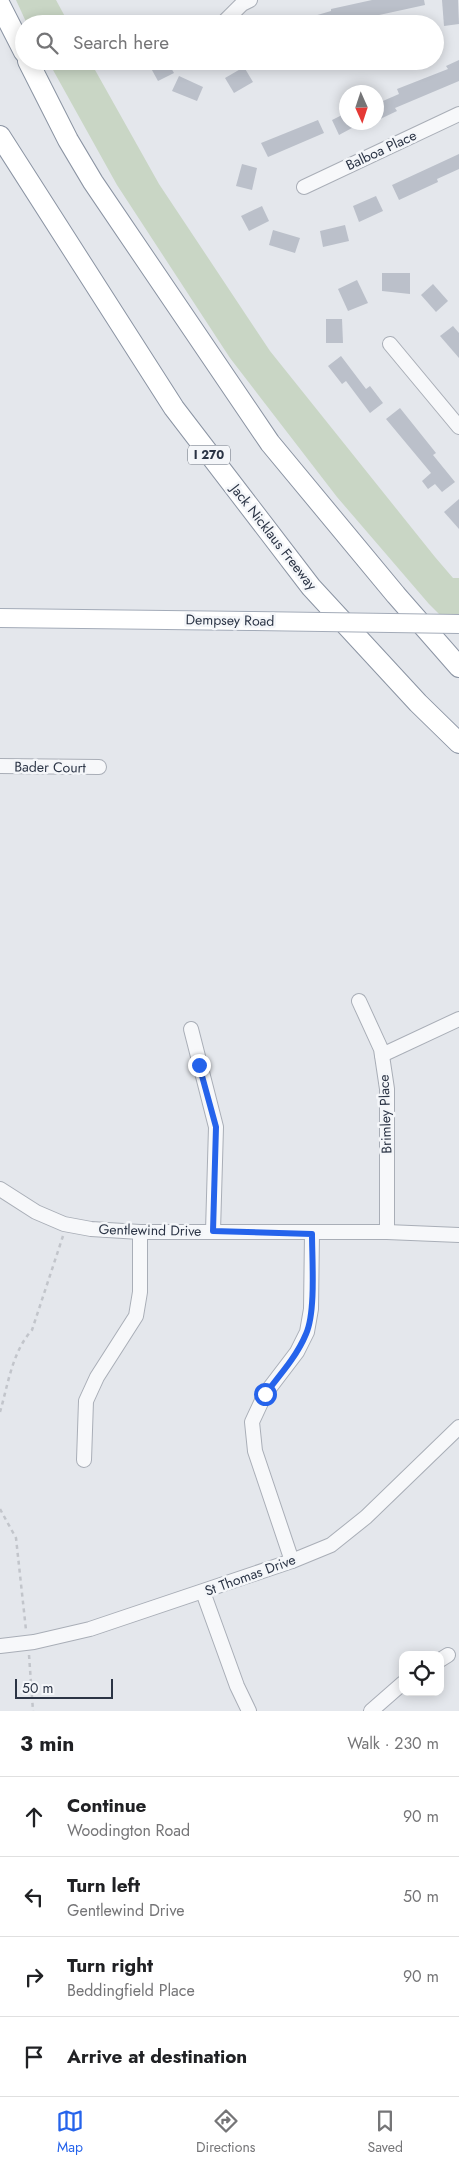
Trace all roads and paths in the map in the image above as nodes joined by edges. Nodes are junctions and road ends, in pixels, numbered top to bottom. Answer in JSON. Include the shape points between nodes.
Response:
{"nodes":[{"id":1,"x":250,"y":0,"type":"edge"},
{"id":2,"x":0,"y":5,"type":"edge"},
{"id":3,"x":231,"y":15,"type":"edge"},
{"id":4,"x":15,"y":34,"type":"edge"},
{"id":5,"x":33,"y":70,"type":"edge"},
{"id":6,"x":459,"y":114,"type":"edge"},
{"id":7,"x":0,"y":136,"type":"edge"},
{"id":8,"x":304,"y":187,"type":"dead end"},
{"id":9,"x":390,"y":344,"type":"dead end"},
{"id":10,"x":459,"y":427,"type":"edge"},
{"id":11,"x":0,"y":618,"type":"edge"},
{"id":12,"x":459,"y":624,"type":"edge"},
{"id":13,"x":459,"y":667,"type":"edge"},
{"id":14,"x":459,"y":743,"type":"edge"},
{"id":15,"x":0,"y":766,"type":"edge"},
{"id":16,"x":99,"y":767,"type":"dead end"},
{"id":17,"x":359,"y":1001,"type":"dead end"},
{"id":18,"x":459,"y":1018,"type":"edge"},
{"id":19,"x":191,"y":1029,"type":"dead end"},
{"id":20,"x":382,"y":1055,"type":"junction"},
{"id":21,"x":0,"y":1189,"type":"edge"},
{"id":22,"x":64,"y":1224,"type":"junction"},
{"id":23,"x":213,"y":1231,"type":"junction"},
{"id":24,"x":140,"y":1232,"type":"junction"},
{"id":25,"x":386,"y":1232,"type":"junction"},
{"id":26,"x":312,"y":1234,"type":"junction"},
{"id":27,"x":459,"y":1235,"type":"edge"},
{"id":28,"x":0,"y":1412,"type":"edge"},
{"id":29,"x":459,"y":1427,"type":"edge"},
{"id":30,"x":84,"y":1460,"type":"dead end"},
{"id":31,"x":0,"y":1509,"type":"edge"},
{"id":32,"x":292,"y":1561,"type":"junction"},
{"id":33,"x":203,"y":1592,"type":"junction"},
{"id":34,"x":28,"y":1643,"type":"junction"},
{"id":35,"x":0,"y":1646,"type":"edge"},
{"id":36,"x":399,"y":1687,"type":"edge"},
{"id":37,"x":33,"y":1711,"type":"edge"},
{"id":38,"x":249,"y":1711,"type":"edge"},
{"id":39,"x":372,"y":1711,"type":"edge"}],
"edges":[{"from":1,"to":3,"type":"street"},
{"from":2,"to":4,"type":"highway"},
{"from":5,"to":13,"type":"highway","via":[[93,182],[270,443]]},
{"from":6,"to":8,"type":"street","name":"Balboa Place"},
{"from":7,"to":14,"type":"highway","name":"Jack Nicklaus Freeway","number":"I 270","via":[[174,408],[311,586]]},
{"from":9,"to":10,"type":"street"},
{"from":11,"to":12,"type":"main road","name":"Dempsey Road","bridge":true},
{"from":15,"to":16,"type":"street","name":"Bader Court"},
{"from":17,"to":20,"type":"street","name":"Brimley Place"},
{"from":18,"to":20,"type":"street"},
{"from":19,"to":23,"type":"street","via":[[216,1127]]},
{"from":20,"to":25,"type":"street","name":"Brimley Place","via":[[387,1089]]},
{"from":21,"to":22,"type":"street","name":"Gentlewind Drive","via":[[36,1212]]},
{"from":22,"to":24,"type":"street","name":"Gentlewind Drive"},
{"from":22,"to":28,"type":"path","via":[[63,1236],[32,1330],[24,1339],[14,1363]]},
{"from":23,"to":24,"type":"street","name":"Gentlewind Drive"},
{"from":23,"to":26,"type":"street","name":"Gentlewind Drive"},
{"from":24,"to":30,"type":"street","via":[[140,1292],[136,1316],[97,1377],[86,1401]]},
{"from":25,"to":26,"type":"street","name":"Gentlewind Drive"},
{"from":25,"to":27,"type":"street","name":"Gentlewind Drive"},
{"from":26,"to":32,"type":"street","via":[[311,1309],[307,1332],[297,1352],[265,1394],[252,1422],[255,1451]]},
{"from":29,"to":32,"type":"street","name":"St Thomas Drive","via":[[366,1517],[331,1545]]},
{"from":31,"to":34,"type":"path","via":[[16,1538]]},
{"from":32,"to":33,"type":"street","name":"St Thomas Drive"},
{"from":33,"to":34,"type":"street","name":"St Thomas Drive","via":[[90,1629]]},
{"from":33,"to":38,"type":"street"},
{"from":34,"to":35,"type":"street","name":"St Thomas Drive"},
{"from":34,"to":37,"type":"path"},
{"from":36,"to":39,"type":"street"}]}
